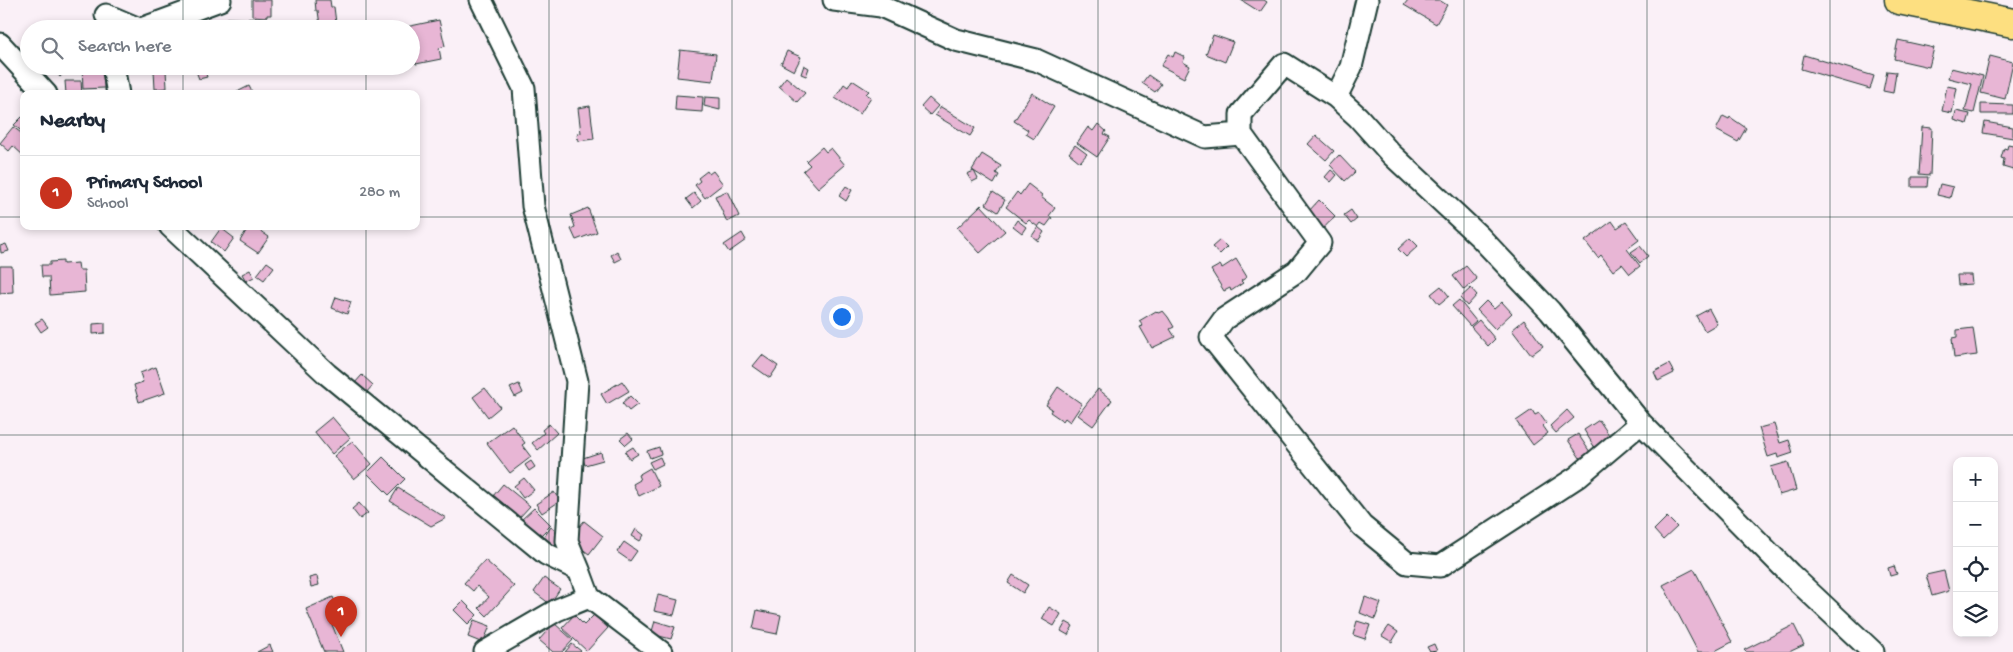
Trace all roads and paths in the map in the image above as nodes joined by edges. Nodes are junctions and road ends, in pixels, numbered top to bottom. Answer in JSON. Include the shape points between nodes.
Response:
{"nodes":[{"id":1,"x":220,"y":0,"type":"edge"},
{"id":2,"x":481,"y":0,"type":"edge"},
{"id":3,"x":834,"y":0,"type":"edge"},
{"id":4,"x":1367,"y":0,"type":"edge"},
{"id":5,"x":1898,"y":0,"type":"edge"},
{"id":6,"x":106,"y":15,"type":"edge"},
{"id":7,"x":118,"y":20,"type":"edge"},
{"id":8,"x":165,"y":20,"type":"edge"},
{"id":9,"x":2013,"y":22,"type":"edge"},
{"id":10,"x":0,"y":44,"type":"edge"},
{"id":11,"x":20,"y":66,"type":"edge"},
{"id":12,"x":29,"y":75,"type":"edge"},
{"id":13,"x":115,"y":75,"type":"edge"},
{"id":14,"x":42,"y":90,"type":"edge"},
{"id":15,"x":117,"y":90,"type":"edge"},
{"id":16,"x":1336,"y":97,"type":"junction"},
{"id":17,"x":1241,"y":134,"type":"junction"},
{"id":18,"x":174,"y":230,"type":"edge"},
{"id":19,"x":1641,"y":423,"type":"junction"},
{"id":20,"x":579,"y":570,"type":"junction"},
{"id":21,"x":589,"y":597,"type":"junction"},
{"id":22,"x":485,"y":652,"type":"edge"},
{"id":23,"x":661,"y":652,"type":"edge"},
{"id":24,"x":1873,"y":652,"type":"edge"}],
"edges":[{"from":1,"to":8,"type":"street"},
{"from":2,"to":20,"type":"street","via":[[524,88],[533,206],[577,381],[568,540]]},
{"from":3,"to":17,"type":"street","via":[[881,6],[956,40],[1036,60],[1205,136]]},
{"from":4,"to":16,"type":"street","via":[[1351,68]]},
{"from":5,"to":9,"type":"main road"},
{"from":6,"to":7,"type":"street"},
{"from":10,"to":11,"type":"street"},
{"from":12,"to":14,"type":"street"},
{"from":13,"to":15,"type":"street"},
{"from":16,"to":17,"type":"street","via":[[1284,64],[1241,114]]},
{"from":16,"to":19,"type":"street","via":[[1391,154],[1480,237],[1550,311]]},
{"from":17,"to":19,"type":"street","via":[[1320,243],[1297,271],[1224,319],[1211,337],[1362,526],[1406,563],[1440,566],[1577,477]]},
{"from":18,"to":20,"type":"street","via":[[327,374],[546,554]]},
{"from":19,"to":24,"type":"street","via":[[1790,574]]},
{"from":20,"to":21,"type":"street"},
{"from":21,"to":22,"type":"street","via":[[557,610]]},
{"from":21,"to":23,"type":"street"}]}
